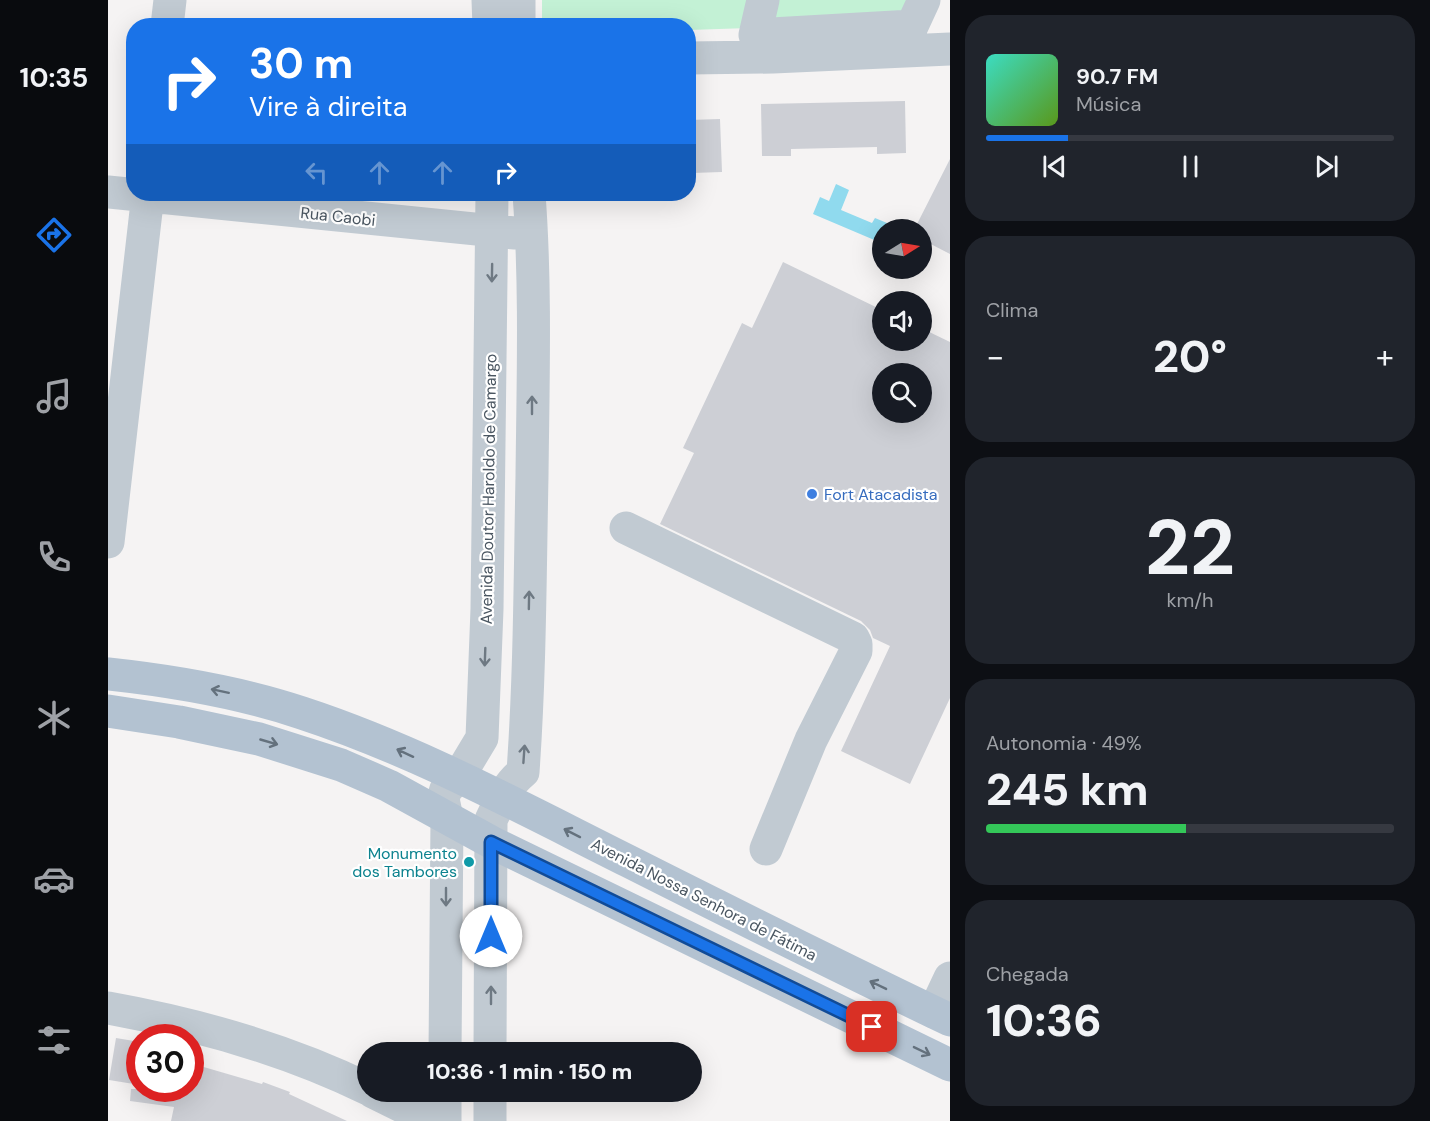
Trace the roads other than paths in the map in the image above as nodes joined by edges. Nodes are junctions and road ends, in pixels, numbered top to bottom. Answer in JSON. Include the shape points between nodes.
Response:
{"nodes":[{"id":1,"x":170,"y":0,"type":"edge"},
{"id":2,"x":488,"y":0,"type":"edge"},
{"id":3,"x":519,"y":0,"type":"edge"},
{"id":4,"x":532,"y":0,"type":"edge"},
{"id":5,"x":756,"y":0,"type":"edge"},
{"id":6,"x":764,"y":0,"type":"edge"},
{"id":7,"x":924,"y":0,"type":"edge"},
{"id":8,"x":168,"y":18,"type":"edge"},
{"id":9,"x":489,"y":18,"type":"edge"},
{"id":10,"x":519,"y":18,"type":"edge"},
{"id":11,"x":532,"y":18,"type":"edge"},
{"id":12,"x":696,"y":37,"type":"edge"},
{"id":13,"x":774,"y":46,"type":"junction"},
{"id":14,"x":950,"y":49,"type":"edge"},
{"id":15,"x":696,"y":57,"type":"edge"},
{"id":16,"x":108,"y":192,"type":"edge"},
{"id":17,"x":126,"y":193,"type":"edge"},
{"id":18,"x":147,"y":201,"type":"edge"},
{"id":19,"x":206,"y":201,"type":"edge"},
{"id":20,"x":492,"y":201,"type":"edge"},
{"id":21,"x":530,"y":201,"type":"edge"},
{"id":22,"x":493,"y":231,"type":"junction"},
{"id":23,"x":532,"y":231,"type":"junction"},
{"id":24,"x":626,"y":528,"type":"dead end"},
{"id":25,"x":108,"y":542,"type":"edge"},
{"id":26,"x":108,"y":674,"type":"edge"},
{"id":27,"x":108,"y":711,"type":"edge"},
{"id":28,"x":458,"y":778,"type":"junction"},
{"id":29,"x":501,"y":799,"type":"junction"},
{"id":30,"x":447,"y":818,"type":"junction"},
{"id":31,"x":491,"y":842,"type":"junction"},
{"id":32,"x":766,"y":849,"type":"dead end"},
{"id":33,"x":950,"y":978,"type":"edge"},
{"id":34,"x":108,"y":1008,"type":"edge"},
{"id":35,"x":942,"y":1016,"type":"edge"},
{"id":36,"x":445,"y":1042,"type":"edge"},
{"id":37,"x":490,"y":1042,"type":"edge"},
{"id":38,"x":950,"y":1065,"type":"edge"},
{"id":39,"x":357,"y":1085,"type":"edge"},
{"id":40,"x":393,"y":1102,"type":"edge"},
{"id":41,"x":445,"y":1102,"type":"edge"},
{"id":42,"x":490,"y":1102,"type":"edge"},
{"id":43,"x":432,"y":1121,"type":"edge"},
{"id":44,"x":445,"y":1121,"type":"edge"},
{"id":45,"x":490,"y":1121,"type":"edge"}],
"edges":[{"from":1,"to":8,"type":"street"},
{"from":2,"to":9,"type":"street"},
{"from":3,"to":10,"type":"street"},
{"from":4,"to":11,"type":"street"},
{"from":5,"to":12,"type":"street","via":[[747,36]]},
{"from":6,"to":13,"type":"street","via":[[755,35]]},
{"from":7,"to":13,"type":"street","via":[[912,26]]},
{"from":13,"to":14,"type":"street"},
{"from":13,"to":15,"type":"street"},
{"from":16,"to":17,"type":"street","name":"Rua Caobi"},
{"from":18,"to":25,"type":"street"},
{"from":19,"to":22,"type":"street","name":"Rua Caobi"},
{"from":20,"to":22,"type":"street","name":"Avenida Doutor Haroldo de Camargo"},
{"from":21,"to":23,"type":"street"},
{"from":22,"to":23,"type":"street","name":"Rua Caobi"},
{"from":22,"to":28,"type":"street","name":"Avenida Doutor Haroldo de Camargo","one_way":true,"via":[[482,738]]},
{"from":29,"to":23,"type":"street","one_way":true,"via":[[523,772],[528,701]]},
{"from":24,"to":32,"type":"street","via":[[853,638],[856,644]]},
{"from":28,"to":26,"type":"main road","name":"Avenida Nossa Senhora de Fátima","one_way":true,"via":[[370,737],[300,712],[210,689]]},
{"from":27,"to":30,"type":"main road","one_way":true,"via":[[179,722],[295,749],[389,786]]},
{"from":28,"to":29,"type":"main road","name":"Avenida Nossa Senhora de Fátima"},
{"from":28,"to":30,"type":"street","name":"Avenida Doutor Haroldo de Camargo","via":[[446,789],[443,799]]},
{"from":29,"to":31,"type":"street","via":[[491,820]]},
{"from":35,"to":29,"type":"main road","name":"Avenida Nossa Senhora de Fátima","one_way":true},
{"from":30,"to":31,"type":"main road"},
{"from":30,"to":36,"type":"street","name":"Avenida Doutor Haroldo de Camargo","one_way":true},
{"from":37,"to":31,"type":"street","one_way":true},
{"from":31,"to":38,"type":"main road","one_way":true},
{"from":33,"to":35,"type":"street"},
{"from":34,"to":39,"type":"street","via":[[196,1027],[270,1049]]},
{"from":40,"to":43,"type":"street"},
{"from":41,"to":44,"type":"street"},
{"from":42,"to":45,"type":"street"}]}
